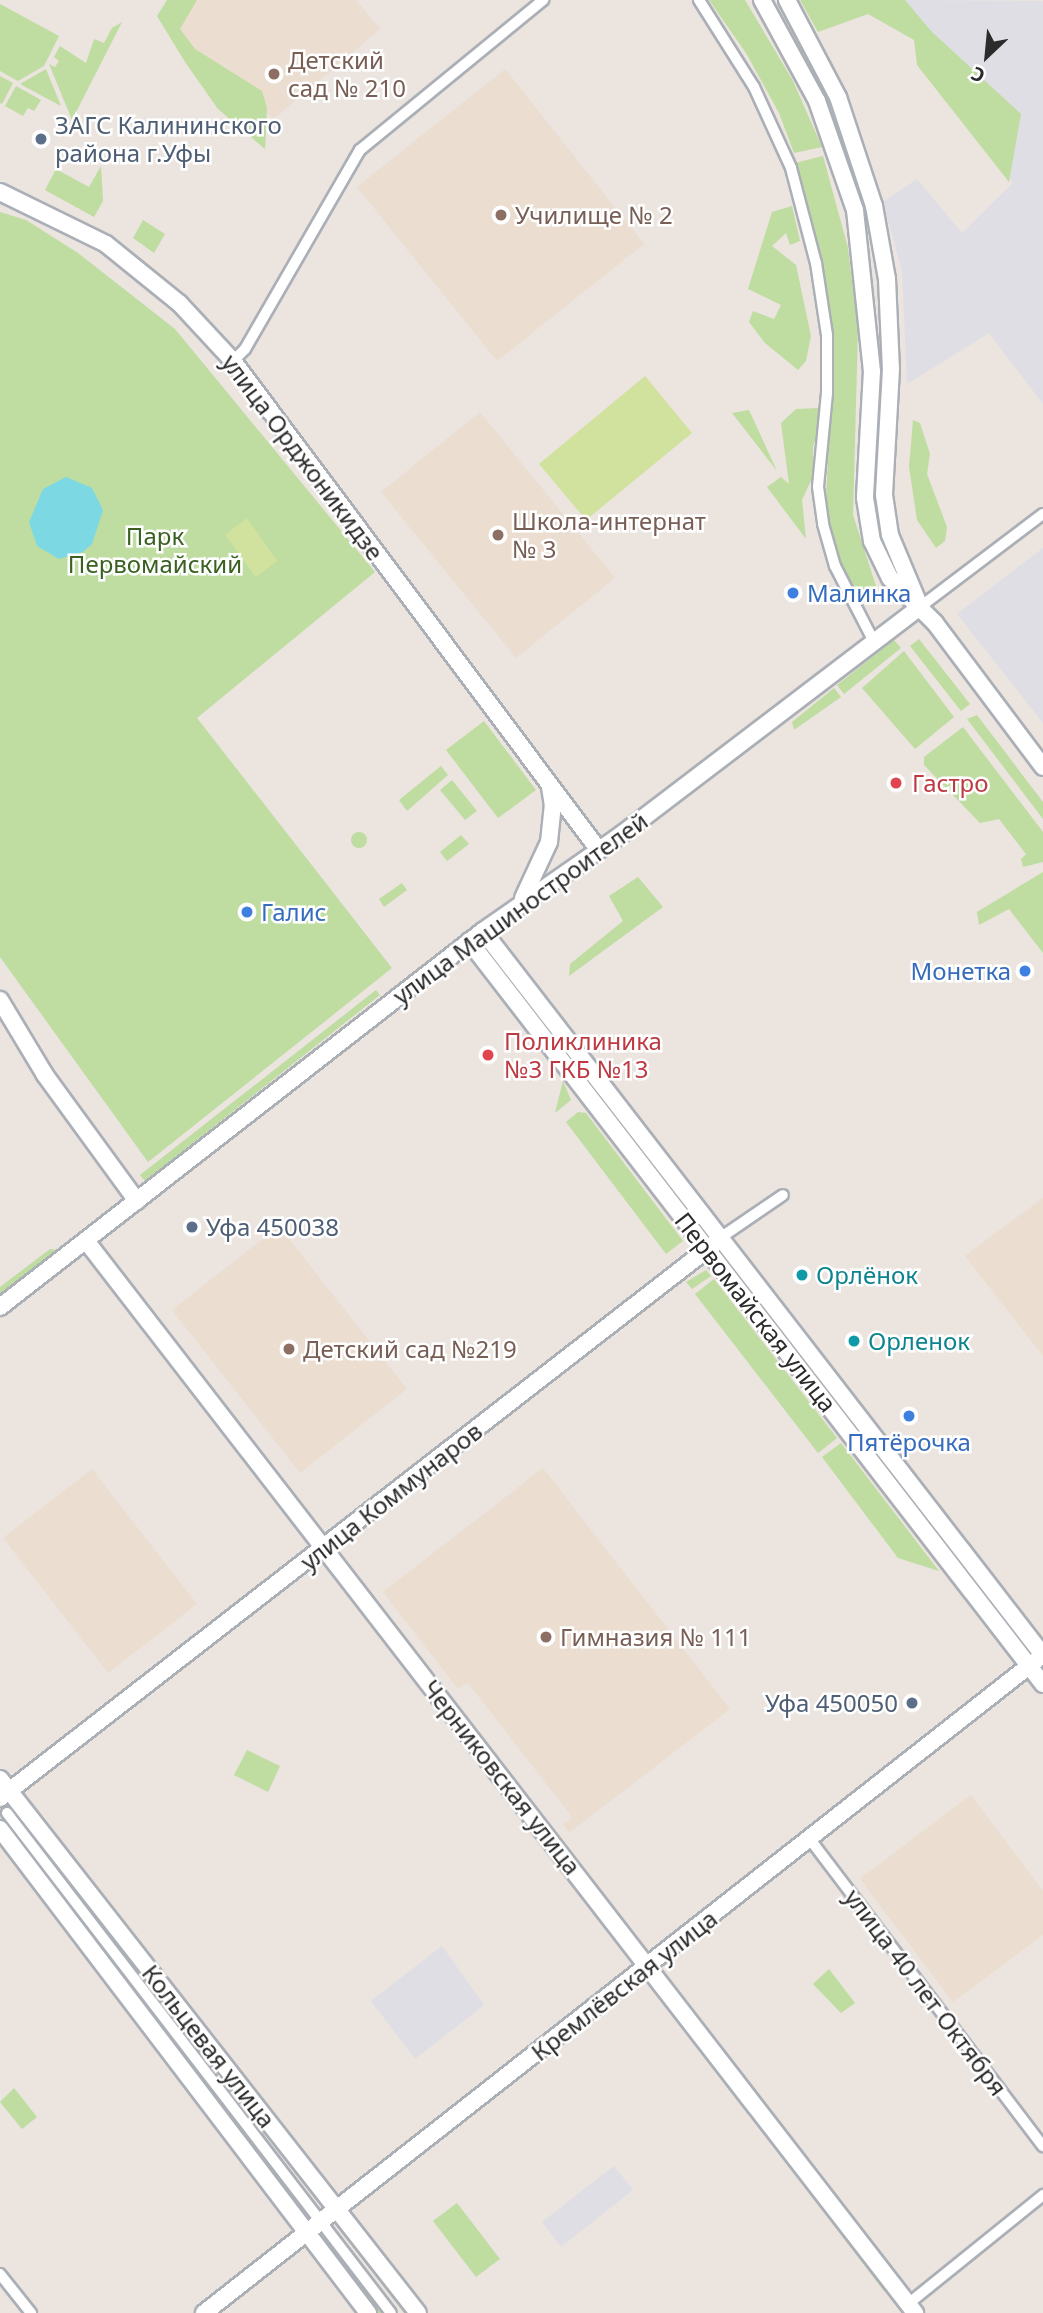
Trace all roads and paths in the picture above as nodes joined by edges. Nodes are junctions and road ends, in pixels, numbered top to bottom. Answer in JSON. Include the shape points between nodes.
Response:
{"nodes":[{"id":1,"x":543,"y":0,"type":"edge"},
{"id":2,"x":699,"y":0,"type":"edge"},
{"id":3,"x":762,"y":0,"type":"edge"},
{"id":4,"x":787,"y":0,"type":"edge"},
{"id":5,"x":0,"y":192,"type":"edge"},
{"id":6,"x":233,"y":362,"type":"junction"},
{"id":7,"x":1043,"y":514,"type":"edge"},
{"id":8,"x":920,"y":607,"type":"junction"},
{"id":9,"x":873,"y":640,"type":"junction"},
{"id":10,"x":1043,"y":767,"type":"edge"},
{"id":11,"x":550,"y":785,"type":"junction"},
{"id":12,"x":598,"y":849,"type":"junction"},
{"id":13,"x":521,"y":902,"type":"junction"},
{"id":14,"x":476,"y":936,"type":"junction"},
{"id":15,"x":0,"y":1000,"type":"edge"},
{"id":16,"x":783,"y":1195,"type":"dead end"},
{"id":17,"x":137,"y":1201,"type":"junction"},
{"id":18,"x":720,"y":1238,"type":"junction"},
{"id":19,"x":87,"y":1242,"type":"junction"},
{"id":20,"x":708,"y":1250,"type":"junction"},
{"id":21,"x":0,"y":1307,"type":"edge"},
{"id":22,"x":323,"y":1548,"type":"junction"},
{"id":23,"x":1043,"y":1655,"type":"edge"},
{"id":24,"x":1029,"y":1666,"type":"junction"},
{"id":25,"x":1043,"y":1684,"type":"edge"},
{"id":26,"x":4,"y":1795,"type":"edge"},
{"id":27,"x":0,"y":1829,"type":"edge"},
{"id":28,"x":809,"y":1838,"type":"junction"},
{"id":29,"x":649,"y":1965,"type":"junction"},
{"id":30,"x":1043,"y":2146,"type":"edge"},
{"id":31,"x":1043,"y":2195,"type":"edge"},
{"id":32,"x":338,"y":2211,"type":"junction"},
{"id":33,"x":323,"y":2224,"type":"junction"},
{"id":34,"x":309,"y":2235,"type":"junction"},
{"id":35,"x":0,"y":2274,"type":"edge"},
{"id":36,"x":906,"y":2310,"type":"edge"},
{"id":37,"x":31,"y":2313,"type":"edge"},
{"id":38,"x":204,"y":2313,"type":"edge"},
{"id":39,"x":368,"y":2313,"type":"edge"},
{"id":40,"x":391,"y":2313,"type":"edge"},
{"id":41,"x":418,"y":2313,"type":"edge"}],
"edges":[{"from":1,"to":6,"type":"street","via":[[360,150],[245,349]]},
{"from":2,"to":9,"type":"street","via":[[754,87],[791,168],[816,263],[827,335],[818,487],[822,524],[835,566]]},
{"from":3,"to":8,"type":"main road","via":[[817,101],[855,210],[873,371],[865,498],[872,541],[890,578]]},
{"from":4,"to":8,"type":"main road","via":[[838,97],[874,206],[887,279],[891,369],[884,495],[890,536]]},
{"from":5,"to":6,"type":"main road","name":"улица Орджоникидзе","via":[[106,244],[180,304]]},
{"from":6,"to":11,"type":"main road","name":"улица Орджоникидзе"},
{"from":7,"to":8,"type":"street","name":"улица Машиностроителей"},
{"from":8,"to":9,"type":"main road","name":"улица Машиностроителей"},
{"from":8,"to":10,"type":"main road"},
{"from":9,"to":12,"type":"main road","name":"улица Машиностроителей"},
{"from":11,"to":12,"type":"main road","name":"улица Орджоникидзе"},
{"from":11,"to":13,"type":"main road","via":[[554,806],[549,842]]},
{"from":12,"to":13,"type":"main road","name":"улица Машиностроителей"},
{"from":13,"to":14,"type":"main road","name":"улица Машиностроителей"},
{"from":14,"to":17,"type":"main road","name":"улица Машиностроителей"},
{"from":14,"to":18,"type":"main road","name":"Первомайская улица"},
{"from":14,"to":20,"type":"main road","name":"Первомайская улица"},
{"from":15,"to":17,"type":"main road","via":[[45,1075]]},
{"from":16,"to":18,"type":"street","name":"улица Коммунаров"},
{"from":17,"to":19,"type":"main road","name":"улица Машиностроителей"},
{"from":18,"to":20,"type":"main road","name":"улица Коммунаров"},
{"from":18,"to":23,"type":"main road","name":"Первомайская улица"},
{"from":19,"to":21,"type":"main road","name":"улица Машиностроителей"},
{"from":19,"to":22,"type":"main road","name":"Черниковская улица"},
{"from":20,"to":22,"type":"main road","name":"улица Коммунаров"},
{"from":20,"to":24,"type":"main road","name":"Первомайская улица"},
{"from":22,"to":26,"type":"main road","name":"улица Коммунаров"},
{"from":22,"to":29,"type":"main road","name":"Черниковская улица"},
{"from":23,"to":24,"type":"main road","name":"Кремлёвская улица"},
{"from":24,"to":25,"type":"main road","name":"Первомайская улица"},
{"from":24,"to":28,"type":"main road","name":"Кремлёвская улица"},
{"from":26,"to":32,"type":"main road","name":"Кольцевая улица"},
{"from":26,"to":33,"type":"street"},
{"from":27,"to":34,"type":"main road","name":"Кольцевая улица"},
{"from":28,"to":29,"type":"main road","name":"Кремлёвская улица"},
{"from":28,"to":30,"type":"street","name":"улица 40 лет Октября"},
{"from":29,"to":32,"type":"main road","name":"Кремлёвская улица"},
{"from":29,"to":36,"type":"main road","name":"Черниковская улица"},
{"from":31,"to":36,"type":"street"},
{"from":32,"to":33,"type":"main road","name":"Кремлёвская улица"},
{"from":32,"to":41,"type":"main road","name":"Кольцевая улица"},
{"from":33,"to":34,"type":"main road","name":"Кремлёвская улица"},
{"from":33,"to":40,"type":"street"},
{"from":34,"to":38,"type":"main road","name":"Кремлёвская улица"},
{"from":34,"to":39,"type":"main road","name":"Кольцевая улица"},
{"from":35,"to":37,"type":"street"}]}
